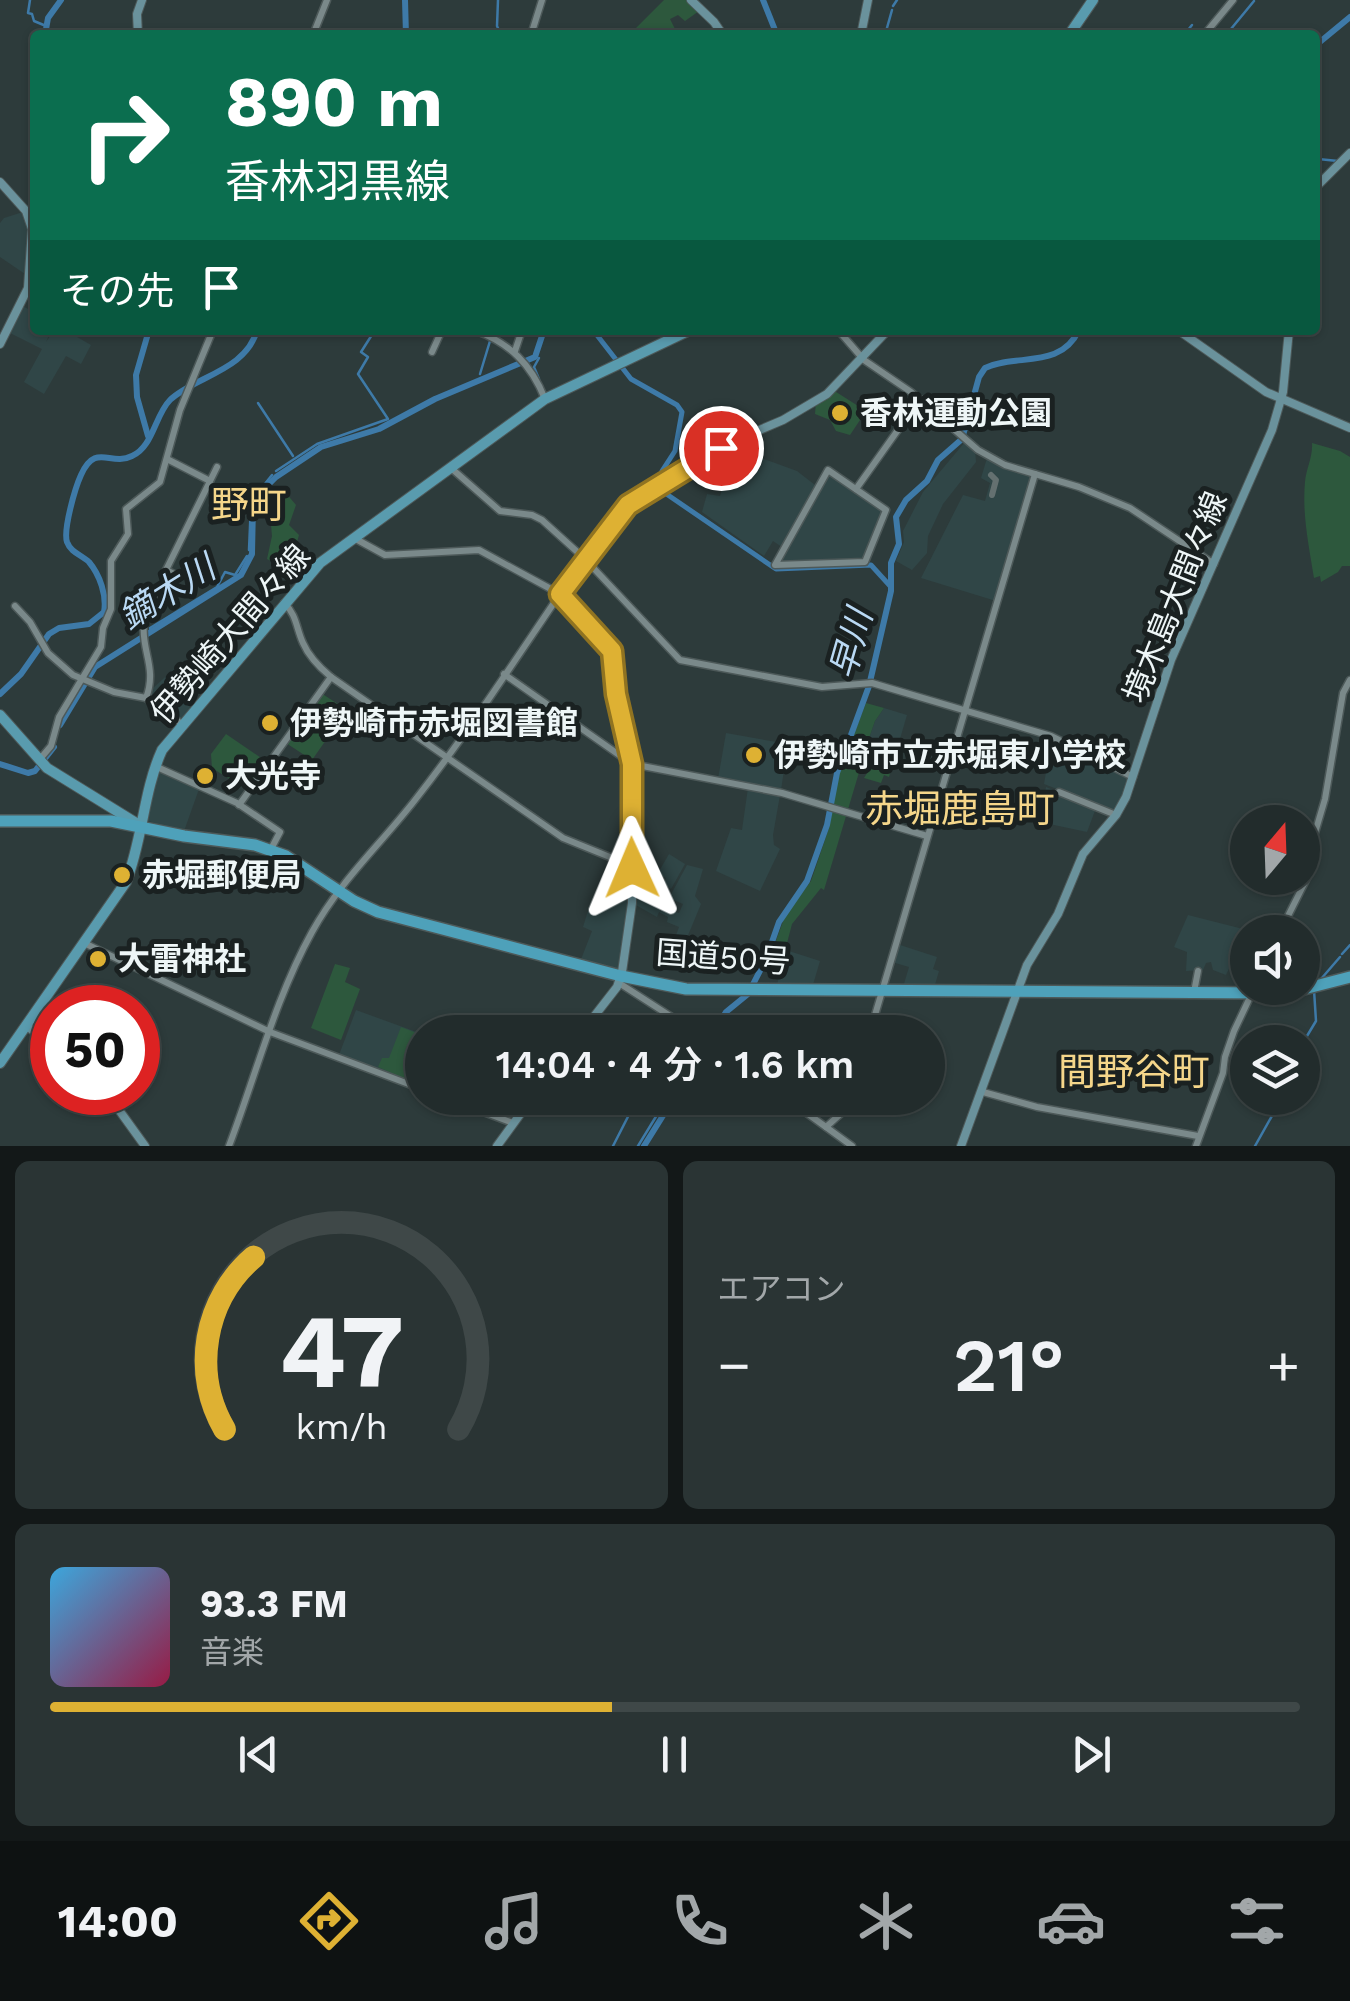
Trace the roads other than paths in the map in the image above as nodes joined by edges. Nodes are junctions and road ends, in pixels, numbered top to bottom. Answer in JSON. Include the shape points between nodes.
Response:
{"nodes":[{"id":1,"x":142,"y":0,"type":"edge"},
{"id":2,"x":327,"y":0,"type":"edge"},
{"id":3,"x":542,"y":0,"type":"edge"},
{"id":4,"x":691,"y":0,"type":"edge"},
{"id":5,"x":868,"y":0,"type":"edge"},
{"id":6,"x":1093,"y":0,"type":"edge"},
{"id":7,"x":1233,"y":0,"type":"edge"},
{"id":8,"x":700,"y":5,"type":"edge"},
{"id":9,"x":138,"y":30,"type":"edge"},
{"id":10,"x":315,"y":30,"type":"edge"},
{"id":11,"x":533,"y":30,"type":"edge"},
{"id":12,"x":718,"y":30,"type":"edge"},
{"id":13,"x":861,"y":30,"type":"edge"},
{"id":14,"x":1072,"y":30,"type":"edge"},
{"id":15,"x":1208,"y":30,"type":"edge"},
{"id":16,"x":1350,"y":153,"type":"edge"},
{"id":17,"x":0,"y":182,"type":"edge"},
{"id":18,"x":1320,"y":183,"type":"edge"},
{"id":19,"x":30,"y":220,"type":"edge"},
{"id":20,"x":30,"y":282,"type":"edge"},
{"id":21,"x":212,"y":335,"type":"edge"},
{"id":22,"x":440,"y":335,"type":"edge"},
{"id":23,"x":487,"y":335,"type":"edge"},
{"id":24,"x":520,"y":335,"type":"edge"},
{"id":25,"x":679,"y":335,"type":"edge"},
{"id":26,"x":842,"y":335,"type":"edge"},
{"id":27,"x":883,"y":335,"type":"edge"},
{"id":28,"x":1185,"y":335,"type":"edge"},
{"id":29,"x":1288,"y":335,"type":"edge"},
{"id":30,"x":0,"y":344,"type":"edge"},
{"id":31,"x":432,"y":352,"type":"dead end"},
{"id":32,"x":515,"y":352,"type":"junction"},
{"id":33,"x":862,"y":358,"type":"junction"},
{"id":34,"x":1282,"y":397,"type":"junction"},
{"id":35,"x":544,"y":399,"type":"junction"},
{"id":36,"x":920,"y":399,"type":"junction"},
{"id":37,"x":1350,"y":428,"type":"edge"},
{"id":38,"x":167,"y":459,"type":"junction"},
{"id":39,"x":217,"y":467,"type":"dead end"},
{"id":40,"x":450,"y":468,"type":"junction"},
{"id":41,"x":1035,"y":474,"type":"junction"},
{"id":42,"x":210,"y":481,"type":"junction"},
{"id":43,"x":856,"y":489,"type":"junction"},
{"id":44,"x":354,"y":538,"type":"junction"},
{"id":45,"x":585,"y":560,"type":"junction"},
{"id":46,"x":865,"y":562,"type":"junction"},
{"id":47,"x":875,"y":563,"type":"dead end"},
{"id":48,"x":1215,"y":564,"type":"junction"},
{"id":49,"x":560,"y":594,"type":"junction"},
{"id":50,"x":284,"y":604,"type":"junction"},
{"id":51,"x":15,"y":606,"type":"dead end"},
{"id":52,"x":504,"y":674,"type":"junction"},
{"id":53,"x":331,"y":677,"type":"junction"},
{"id":54,"x":1350,"y":680,"type":"edge"},
{"id":55,"x":86,"y":681,"type":"junction"},
{"id":56,"x":146,"y":698,"type":"junction"},
{"id":57,"x":965,"y":710,"type":"junction"},
{"id":58,"x":0,"y":715,"type":"edge"},
{"id":59,"x":183,"y":725,"type":"junction"},
{"id":60,"x":446,"y":757,"type":"junction"},
{"id":61,"x":41,"y":762,"type":"junction"},
{"id":62,"x":632,"y":764,"type":"junction"},
{"id":63,"x":155,"y":766,"type":"junction"},
{"id":64,"x":1133,"y":778,"type":"junction"},
{"id":65,"x":1059,"y":792,"type":"dead end"},
{"id":66,"x":239,"y":804,"type":"junction"},
{"id":67,"x":1116,"y":815,"type":"junction"},
{"id":68,"x":0,"y":821,"type":"edge"},
{"id":69,"x":141,"y":826,"type":"junction"},
{"id":70,"x":928,"y":836,"type":"junction"},
{"id":71,"x":271,"y":849,"type":"junction"},
{"id":72,"x":632,"y":866,"type":"junction"},
{"id":73,"x":339,"y":891,"type":"junction"},
{"id":74,"x":1289,"y":915,"type":"edge"},
{"id":75,"x":84,"y":942,"type":"junction"},
{"id":76,"x":1198,"y":971,"type":"dead end"},
{"id":77,"x":1350,"y":977,"type":"edge"},
{"id":78,"x":620,"y":980,"type":"junction"},
{"id":79,"x":1320,"y":984,"type":"edge"},
{"id":80,"x":882,"y":990,"type":"junction"},
{"id":81,"x":1018,"y":990,"type":"junction"},
{"id":82,"x":1230,"y":991,"type":"edge"},
{"id":83,"x":1194,"y":992,"type":"junction"},
{"id":84,"x":1246,"y":1005,"type":"edge"},
{"id":85,"x":594,"y":1015,"type":"edge"},
{"id":86,"x":670,"y":1015,"type":"edge"},
{"id":87,"x":875,"y":1015,"type":"edge"},
{"id":88,"x":26,"y":1025,"type":"junction"},
{"id":89,"x":30,"y":1028,"type":"edge"},
{"id":90,"x":270,"y":1032,"type":"junction"},
{"id":91,"x":0,"y":1063,"type":"edge"},
{"id":92,"x":405,"y":1083,"type":"edge"},
{"id":93,"x":983,"y":1092,"type":"junction"},
{"id":94,"x":123,"y":1115,"type":"edge"},
{"id":95,"x":491,"y":1115,"type":"edge"},
{"id":96,"x":518,"y":1115,"type":"edge"},
{"id":97,"x":810,"y":1115,"type":"edge"},
{"id":98,"x":838,"y":1115,"type":"edge"},
{"id":99,"x":512,"y":1123,"type":"junction"},
{"id":100,"x":826,"y":1126,"type":"junction"},
{"id":101,"x":1198,"y":1136,"type":"junction"},
{"id":102,"x":145,"y":1146,"type":"edge"},
{"id":103,"x":228,"y":1146,"type":"edge"},
{"id":104,"x":497,"y":1146,"type":"edge"},
{"id":105,"x":852,"y":1146,"type":"edge"},
{"id":106,"x":961,"y":1146,"type":"edge"},
{"id":107,"x":1196,"y":1146,"type":"edge"}],
"edges":[{"from":1,"to":9,"type":"main road"},
{"from":2,"to":10,"type":"street"},
{"from":3,"to":11,"type":"street"},
{"from":4,"to":8,"type":"main road"},
{"from":5,"to":13,"type":"main road"},
{"from":6,"to":14,"type":"main road"},
{"from":7,"to":15,"type":"street"},
{"from":8,"to":12,"type":"main road"},
{"from":16,"to":18,"type":"main road"},
{"from":17,"to":19,"type":"main road"},
{"from":20,"to":30,"type":"main road"},
{"from":21,"to":38,"type":"street","via":[[178,414]]},
{"from":22,"to":31,"type":"street"},
{"from":23,"to":32,"type":"street"},
{"from":24,"to":32,"type":"street"},
{"from":25,"to":35,"type":"main road","name":"伊勢崎大間々線"},
{"from":26,"to":33,"type":"street"},
{"from":27,"to":33,"type":"main road"},
{"from":28,"to":34,"type":"main road"},
{"from":29,"to":34,"type":"main road","name":"境木島大間々線"},
{"from":32,"to":35,"type":"street","via":[[535,373]]},
{"from":33,"to":36,"type":"street"},
{"from":33,"to":45,"type":"main road","via":[[819,399],[728,444],[626,507]]},
{"from":34,"to":37,"type":"main road"},
{"from":34,"to":48,"type":"main road","name":"境木島大間々線"},
{"from":35,"to":40,"type":"main road","name":"伊勢崎大間々線"},
{"from":36,"to":41,"type":"street","via":[[996,460]]},
{"from":36,"to":43,"type":"street"},
{"from":38,"to":42,"type":"street"},
{"from":38,"to":55,"type":"street","via":[[158,484],[126,509],[128,534],[111,560],[110,614]]},
{"from":39,"to":42,"type":"street"},
{"from":40,"to":44,"type":"main road","name":"伊勢崎大間々線"},
{"from":40,"to":45,"type":"street","via":[[500,511],[537,516]]},
{"from":41,"to":48,"type":"street","via":[[1130,508]]},
{"from":41,"to":57,"type":"street"},
{"from":42,"to":56,"type":"street","via":[[166,570],[176,577],[168,594],[154,594],[143,617],[151,676]]},
{"from":43,"to":46,"type":"street","via":[[886,510]]},
{"from":43,"to":46,"type":"street","via":[[828,470],[775,565]]},
{"from":44,"to":49,"type":"street","via":[[385,554],[479,550]]},
{"from":44,"to":50,"type":"main road","name":"伊勢崎大間々線","via":[[320,563]]},
{"from":45,"to":49,"type":"main road"},
{"from":45,"to":57,"type":"street","via":[[680,660],[819,686],[869,683]]},
{"from":46,"to":47,"type":"street"},
{"from":48,"to":64,"type":"main road","name":"境木島大間々線","via":[[1174,652]]},
{"from":49,"to":52,"type":"street"},
{"from":49,"to":62,"type":"main road","via":[[612,651]]},
{"from":50,"to":53,"type":"street","via":[[294,612],[314,660]]},
{"from":50,"to":59,"type":"main road","name":"伊勢崎大間々線"},
{"from":51,"to":55,"type":"street","via":[[46,651]]},
{"from":52,"to":60,"type":"street"},
{"from":52,"to":62,"type":"street"},
{"from":53,"to":60,"type":"street"},
{"from":53,"to":66,"type":"street"},
{"from":54,"to":74,"type":"street","via":[[1310,873]]},
{"from":55,"to":56,"type":"street"},
{"from":55,"to":61,"type":"street","via":[[59,717]]},
{"from":56,"to":59,"type":"street"},
{"from":57,"to":64,"type":"street","via":[[1054,737]]},
{"from":57,"to":70,"type":"street"},
{"from":58,"to":61,"type":"main road"},
{"from":59,"to":63,"type":"main road","name":"伊勢崎大間々線"},
{"from":60,"to":72,"type":"street","via":[[562,838]]},
{"from":60,"to":73,"type":"street"},
{"from":61,"to":69,"type":"main road"},
{"from":62,"to":70,"type":"street","via":[[782,793]]},
{"from":62,"to":72,"type":"main road"},
{"from":63,"to":66,"type":"street"},
{"from":63,"to":69,"type":"main road","name":"伊勢崎大間々線"},
{"from":64,"to":67,"type":"main road","name":"境木島大間々線"},
{"from":65,"to":67,"type":"street"},
{"from":66,"to":71,"type":"street","via":[[280,832]]},
{"from":67,"to":81,"type":"main road","name":"境木島大間々線","via":[[1083,854]]},
{"from":68,"to":69,"type":"highway","name":"国道50号"},
{"from":69,"to":71,"type":"highway","name":"国道50号"},
{"from":69,"to":75,"type":"main road","name":"伊勢崎大間々線","via":[[126,882]]},
{"from":70,"to":80,"type":"street"},
{"from":71,"to":73,"type":"highway","name":"国道50号"},
{"from":72,"to":78,"type":"main road"},
{"from":73,"to":78,"type":"highway","name":"国道50号","via":[[384,914]]},
{"from":73,"to":90,"type":"street","via":[[303,950]]},
{"from":75,"to":88,"type":"main road","name":"伊勢崎大間々線"},
{"from":75,"to":90,"type":"street"},
{"from":76,"to":83,"type":"street"},
{"from":77,"to":79,"type":"highway","name":"国道50号"},
{"from":78,"to":80,"type":"highway","name":"国道50号","via":[[686,989]]},
{"from":78,"to":85,"type":"main road"},
{"from":78,"to":86,"type":"street"},
{"from":80,"to":81,"type":"highway","name":"国道50号"},
{"from":80,"to":87,"type":"street"},
{"from":81,"to":83,"type":"highway","name":"国道50号"},
{"from":81,"to":93,"type":"main road","name":"境木島大間々線"},
{"from":82,"to":83,"type":"highway","name":"国道50号"},
{"from":84,"to":101,"type":"street"},
{"from":88,"to":89,"type":"main road"},
{"from":88,"to":91,"type":"main road","name":"伊勢崎大間々線"},
{"from":90,"to":92,"type":"street"},
{"from":90,"to":103,"type":"street"},
{"from":93,"to":101,"type":"street"},
{"from":93,"to":106,"type":"main road","name":"境木島大間々線"},
{"from":94,"to":102,"type":"main road"},
{"from":95,"to":99,"type":"street"},
{"from":96,"to":99,"type":"main road"},
{"from":97,"to":100,"type":"street"},
{"from":98,"to":100,"type":"street"},
{"from":99,"to":104,"type":"main road"},
{"from":100,"to":105,"type":"street"},
{"from":101,"to":107,"type":"street"}]}
